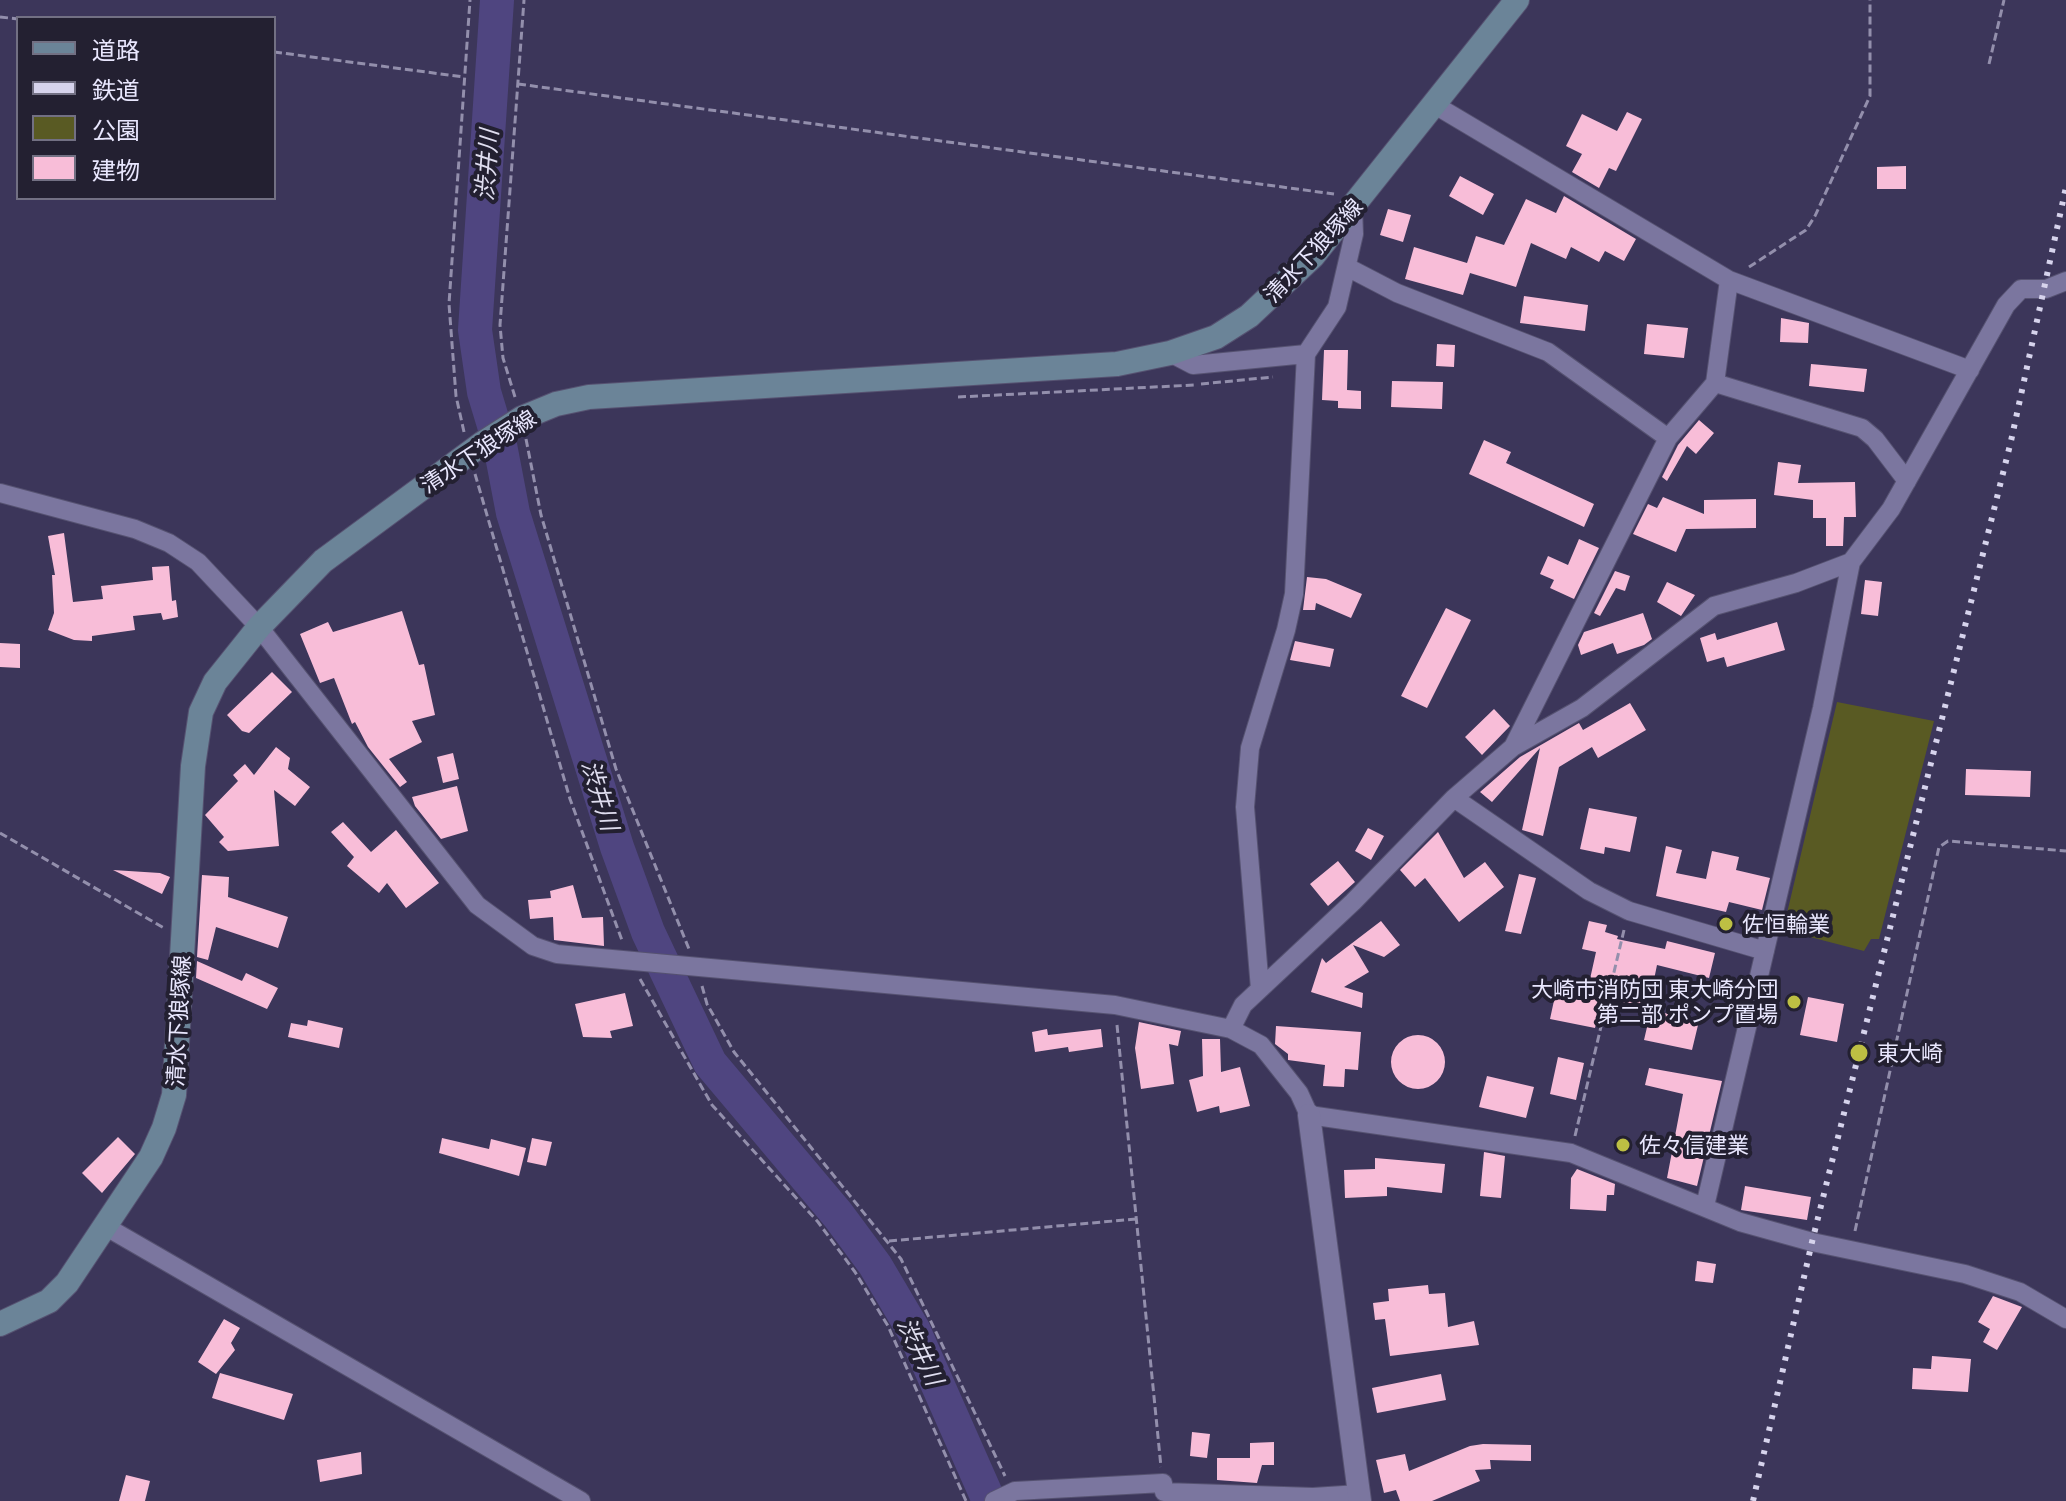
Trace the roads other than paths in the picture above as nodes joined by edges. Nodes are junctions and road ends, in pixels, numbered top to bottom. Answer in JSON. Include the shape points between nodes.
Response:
{"nodes":[{"id":1,"x":1517,"y":0,"type":"edge"},
{"id":2,"x":1435,"y":105,"type":"junction"},
{"id":3,"x":1353,"y":208,"type":"junction"},
{"id":4,"x":1347,"y":267,"type":"junction"},
{"id":5,"x":1729,"y":280,"type":"junction"},
{"id":6,"x":2066,"y":281,"type":"edge"},
{"id":7,"x":1170,"y":353,"type":"junction"},
{"id":8,"x":1306,"y":354,"type":"junction"},
{"id":9,"x":1970,"y":370,"type":"junction"},
{"id":10,"x":1715,"y":383,"type":"junction"},
{"id":11,"x":1668,"y":438,"type":"junction"},
{"id":12,"x":1907,"y":481,"type":"junction"},
{"id":13,"x":0,"y":493,"type":"edge"},
{"id":14,"x":1851,"y":562,"type":"junction"},
{"id":15,"x":259,"y":627,"type":"junction"},
{"id":16,"x":1513,"y":747,"type":"junction"},
{"id":17,"x":1454,"y":798,"type":"junction"},
{"id":18,"x":1765,"y":951,"type":"junction"},
{"id":19,"x":1260,"y":989,"type":"junction"},
{"id":20,"x":1231,"y":1029,"type":"junction"},
{"id":21,"x":1309,"y":1115,"type":"junction"},
{"id":22,"x":1705,"y":1206,"type":"junction"},
{"id":23,"x":103,"y":1225,"type":"junction"},
{"id":24,"x":2066,"y":1319,"type":"edge"},
{"id":25,"x":0,"y":1324,"type":"edge"},
{"id":26,"x":1005,"y":1496,"type":"edge"},
{"id":27,"x":1359,"y":1498,"type":"edge"},
{"id":28,"x":581,"y":1501,"type":"edge"}],
"edges":[{"from":1,"to":2,"type":"main road","name":"清水下狼塚線"},
{"from":2,"to":3,"type":"main road","name":"清水下狼塚線"},
{"from":2,"to":5,"type":"street"},
{"from":3,"to":4,"type":"street"},
{"from":3,"to":7,"type":"main road","name":"清水下狼塚線","via":[[1313,256],[1249,316],[1216,337]]},
{"from":4,"to":8,"type":"street","via":[[1337,307]]},
{"from":4,"to":11,"type":"street","via":[[1397,293],[1548,352]]},
{"from":5,"to":9,"type":"street"},
{"from":5,"to":10,"type":"street"},
{"from":6,"to":9,"type":"street","via":[[2046,289],[2021,289],[2006,305]]},
{"from":7,"to":8,"type":"street","via":[[1193,365]]},
{"from":7,"to":15,"type":"main road","name":"清水下狼塚線","via":[[1117,364],[589,397],[556,404],[476,448],[323,561]]},
{"from":8,"to":19,"type":"street","via":[[1294,594],[1248,763],[1246,840]]},
{"from":9,"to":12,"type":"street"},
{"from":10,"to":11,"type":"street"},
{"from":10,"to":12,"type":"street","via":[[1862,428]]},
{"from":11,"to":16,"type":"street"},
{"from":12,"to":14,"type":"street"},
{"from":13,"to":15,"type":"street","via":[[169,543],[198,562]]},
{"from":14,"to":16,"type":"street","via":[[1714,606],[1582,708]]},
{"from":14,"to":18,"type":"street"},
{"from":15,"to":20,"type":"street","via":[[477,905],[533,946],[557,954],[1115,1005]]},
{"from":15,"to":23,"type":"main road","name":"清水下狼塚線","via":[[215,682],[201,712],[193,766],[174,1095],[151,1157]]},
{"from":16,"to":17,"type":"street"},
{"from":17,"to":18,"type":"street","via":[[1589,891],[1629,911]]},
{"from":17,"to":19,"type":"street"},
{"from":18,"to":22,"type":"street"},
{"from":19,"to":20,"type":"street","via":[[1243,1005]]},
{"from":20,"to":21,"type":"street","via":[[1261,1045],[1299,1093]]},
{"from":21,"to":22,"type":"street","via":[[1571,1153]]},
{"from":21,"to":27,"type":"street"},
{"from":22,"to":24,"type":"street","via":[[1740,1222],[1965,1274],[2020,1292]]},
{"from":23,"to":25,"type":"main road","name":"清水下狼塚線","via":[[67,1283],[49,1301]]},
{"from":23,"to":28,"type":"street"},
{"from":26,"to":27,"type":"street","via":[[1163,1483],[1164,1492]]}]}
